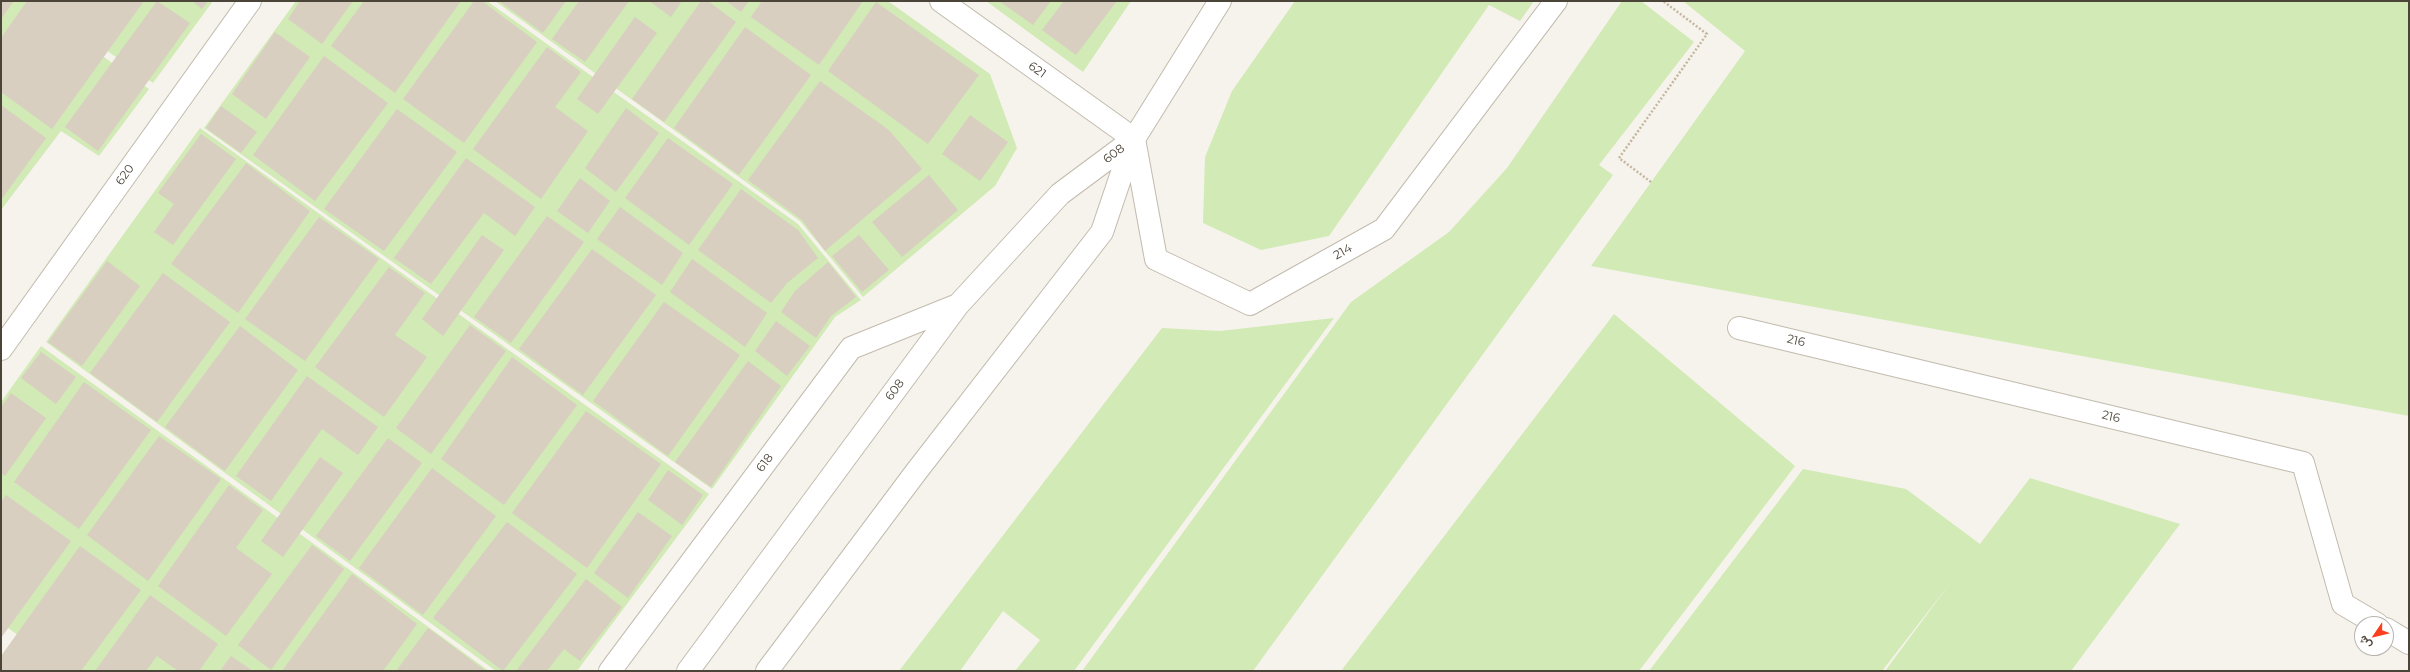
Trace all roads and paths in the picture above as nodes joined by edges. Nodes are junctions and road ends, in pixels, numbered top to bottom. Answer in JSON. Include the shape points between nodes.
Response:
{"nodes":[{"id":1,"x":250,"y":1,"type":"edge"},
{"id":2,"x":941,"y":1,"type":"edge"},
{"id":3,"x":1220,"y":1,"type":"edge"},
{"id":4,"x":1556,"y":1,"type":"edge"},
{"id":5,"x":1663,"y":1,"type":"edge"},
{"id":6,"x":1134,"y":139,"type":"junction"},
{"id":7,"x":1651,"y":182,"type":"dead end"},
{"id":8,"x":958,"y":305,"type":"junction"},
{"id":9,"x":1739,"y":328,"type":"dead end"},
{"id":10,"x":1,"y":349,"type":"edge"},
{"id":11,"x":2363,"y":616,"type":"edge"},
{"id":12,"x":2394,"y":634,"type":"edge"},
{"id":13,"x":2409,"y":643,"type":"edge"},
{"id":14,"x":610,"y":671,"type":"edge"},
{"id":15,"x":688,"y":671,"type":"edge"},
{"id":16,"x":767,"y":671,"type":"edge"}],
"edges":[{"from":1,"to":10,"type":"street","name":"620"},
{"from":2,"to":6,"type":"street","name":"621"},
{"from":3,"to":6,"type":"street","name":"608"},
{"from":4,"to":6,"type":"street","name":"214","via":[[1384,229],[1250,304],[1156,259]]},
{"from":5,"to":7,"type":"path","via":[[1708,34],[1619,158]]},
{"from":6,"to":8,"type":"street","name":"608","via":[[1060,194]]},
{"from":6,"to":16,"type":"street","name":"608","via":[[1102,232],[916,472]]},
{"from":8,"to":14,"type":"street","name":"618","via":[[851,348]]},
{"from":8,"to":15,"type":"street","name":"608"},
{"from":9,"to":11,"type":"street","name":"216","via":[[2303,463],[2343,604]]},
{"from":12,"to":13,"type":"street"}]}
